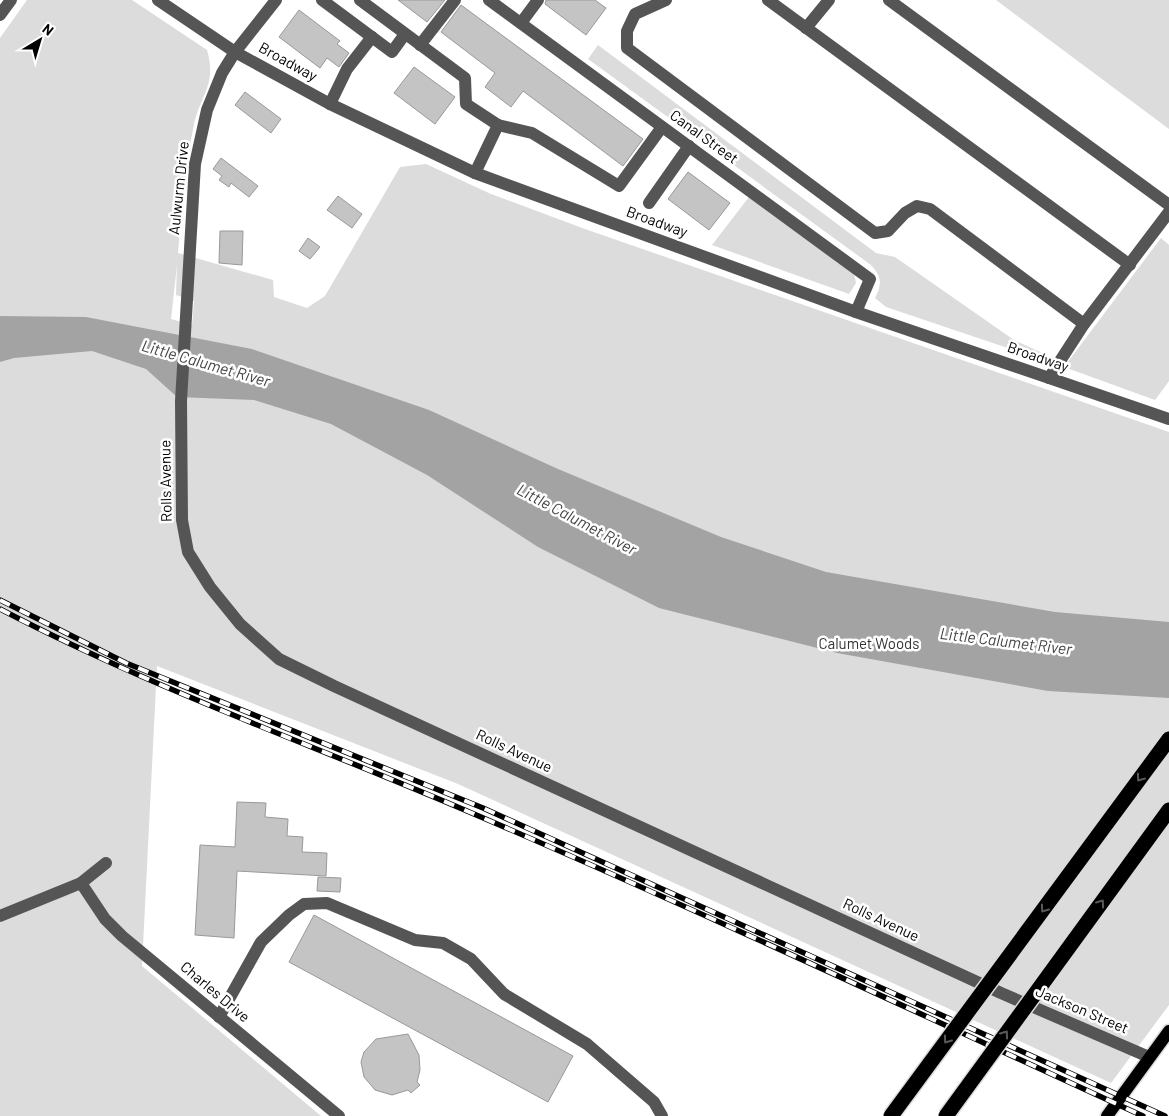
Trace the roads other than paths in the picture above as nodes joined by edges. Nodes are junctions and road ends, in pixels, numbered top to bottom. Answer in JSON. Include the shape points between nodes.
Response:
{"nodes":[{"id":1,"x":11,"y":0,"type":"edge"},
{"id":2,"x":158,"y":0,"type":"edge"},
{"id":3,"x":276,"y":0,"type":"edge"},
{"id":4,"x":322,"y":0,"type":"edge"},
{"id":5,"x":360,"y":0,"type":"edge"},
{"id":6,"x":455,"y":0,"type":"edge"},
{"id":7,"x":489,"y":0,"type":"edge"},
{"id":8,"x":538,"y":0,"type":"edge"},
{"id":9,"x":666,"y":0,"type":"edge"},
{"id":10,"x":768,"y":0,"type":"edge"},
{"id":11,"x":829,"y":0,"type":"edge"},
{"id":12,"x":889,"y":0,"type":"edge"},
{"id":13,"x":0,"y":15,"type":"edge"},
{"id":14,"x":521,"y":23,"type":"junction"},
{"id":15,"x":806,"y":28,"type":"junction"},
{"id":16,"x":405,"y":34,"type":"junction"},
{"id":17,"x":372,"y":37,"type":"junction"},
{"id":18,"x":420,"y":45,"type":"junction"},
{"id":19,"x":235,"y":52,"type":"junction"},
{"id":20,"x":330,"y":104,"type":"junction"},
{"id":21,"x":498,"y":125,"type":"junction"},
{"id":22,"x":662,"y":127,"type":"junction"},
{"id":23,"x":689,"y":146,"type":"junction"},
{"id":24,"x":475,"y":173,"type":"junction"},
{"id":25,"x":649,"y":203,"type":"dead end"},
{"id":26,"x":1169,"y":205,"type":"edge"},
{"id":27,"x":1169,"y":212,"type":"edge"},
{"id":28,"x":1130,"y":266,"type":"junction"},
{"id":29,"x":856,"y":312,"type":"junction"},
{"id":30,"x":1084,"y":324,"type":"junction"},
{"id":31,"x":1049,"y":378,"type":"junction"},
{"id":32,"x":181,"y":401,"type":"joint"},
{"id":33,"x":1169,"y":419,"type":"edge"},
{"id":34,"x":1169,"y":739,"type":"edge"},
{"id":35,"x":1169,"y":810,"type":"edge"},
{"id":36,"x":106,"y":863,"type":"dead end"},
{"id":37,"x":81,"y":883,"type":"junction"},
{"id":38,"x":0,"y":916,"type":"edge"},
{"id":39,"x":1002,"y":993,"type":"joint"},
{"id":40,"x":219,"y":1017,"type":"junction"},
{"id":41,"x":1169,"y":1030,"type":"edge"},
{"id":42,"x":1150,"y":1057,"type":"junction"},
{"id":43,"x":339,"y":1116,"type":"edge"},
{"id":44,"x":662,"y":1116,"type":"edge"},
{"id":45,"x":891,"y":1116,"type":"edge"},
{"id":46,"x":946,"y":1116,"type":"edge"},
{"id":47,"x":1107,"y":1116,"type":"edge"}],
"edges":[{"from":1,"to":13,"type":"street"},
{"from":2,"to":19,"type":"street","name":"Broadway"},
{"from":3,"to":19,"type":"street","name":"Aulwurm Drive"},
{"from":4,"to":17,"type":"street"},
{"from":5,"to":16,"type":"street"},
{"from":6,"to":18,"type":"street"},
{"from":7,"to":14,"type":"street","name":"Canal Street"},
{"from":8,"to":14,"type":"street"},
{"from":9,"to":30,"type":"street","via":[[635,14],[627,31],[627,48],[875,233],[888,231],[905,213],[917,206],[930,209]]},
{"from":10,"to":15,"type":"street"},
{"from":11,"to":15,"type":"street"},
{"from":12,"to":26,"type":"street"},
{"from":14,"to":22,"type":"street","name":"Canal Street"},
{"from":15,"to":28,"type":"street"},
{"from":16,"to":17,"type":"street","via":[[392,52]]},
{"from":16,"to":18,"type":"street"},
{"from":17,"to":20,"type":"street","via":[[347,70]]},
{"from":18,"to":21,"type":"street","via":[[465,78],[466,104]]},
{"from":19,"to":20,"type":"street","name":"Broadway"},
{"from":19,"to":32,"type":"street","name":"Aulwurm Drive","via":[[207,110],[195,164]]},
{"from":20,"to":24,"type":"street","name":"Broadway"},
{"from":21,"to":22,"type":"street","via":[[532,133],[619,186]]},
{"from":21,"to":24,"type":"street"},
{"from":22,"to":23,"type":"street","name":"Canal Street"},
{"from":23,"to":25,"type":"street"},
{"from":23,"to":29,"type":"street","name":"Canal Street","via":[[870,279]]},
{"from":24,"to":29,"type":"street","name":"Broadway"},
{"from":27,"to":28,"type":"street"},
{"from":28,"to":30,"type":"street"},
{"from":29,"to":31,"type":"street","name":"Broadway"},
{"from":30,"to":31,"type":"street"},
{"from":31,"to":33,"type":"street","name":"Broadway"},
{"from":32,"to":39,"type":"street","name":"Rolls Avenue","via":[[182,520],[188,552],[210,587],[240,624],[279,659]]},
{"from":34,"to":45,"type":"highway","one_way":true,"bridge":true},
{"from":46,"to":35,"type":"highway","one_way":true,"bridge":true},
{"from":36,"to":37,"type":"street"},
{"from":37,"to":38,"type":"street"},
{"from":37,"to":40,"type":"street","name":"Charles Drive","via":[[122,936]]},
{"from":39,"to":42,"type":"street","name":"Jackson Street"},
{"from":40,"to":43,"type":"street","name":"Charles Drive"},
{"from":40,"to":44,"type":"street","via":[[261,942],[304,904],[327,903],[415,940],[443,943],[471,959],[504,994],[587,1044],[654,1102]]},
{"from":41,"to":42,"type":"main road"},
{"from":42,"to":47,"type":"main road"}]}
